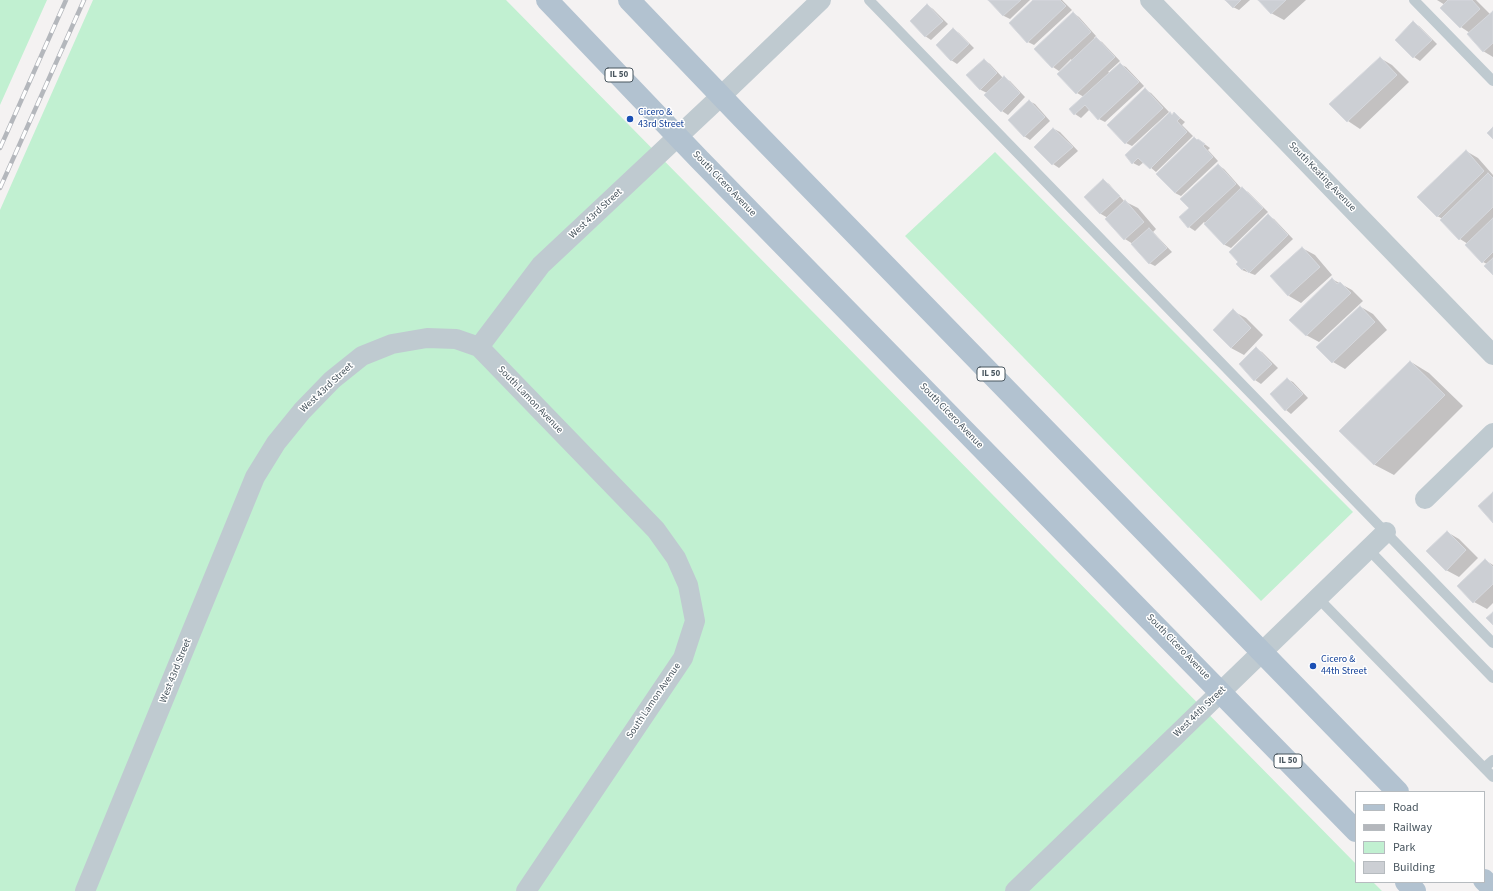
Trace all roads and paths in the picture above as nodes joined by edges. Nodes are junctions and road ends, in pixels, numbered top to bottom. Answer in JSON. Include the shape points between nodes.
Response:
{"nodes":[{"id":1,"x":547,"y":0,"type":"edge"},
{"id":2,"x":629,"y":0,"type":"edge"},
{"id":3,"x":821,"y":0,"type":"edge"},
{"id":4,"x":869,"y":0,"type":"edge"},
{"id":5,"x":1150,"y":0,"type":"edge"},
{"id":6,"x":1414,"y":0,"type":"edge"},
{"id":7,"x":1493,"y":81,"type":"edge"},
{"id":8,"x":720,"y":97,"type":"junction"},
{"id":9,"x":678,"y":137,"type":"junction"},
{"id":10,"x":479,"y":347,"type":"junction"},
{"id":11,"x":1493,"y":355,"type":"edge"},
{"id":12,"x":1493,"y":433,"type":"edge"},
{"id":13,"x":1425,"y":499,"type":"dead end"},
{"id":14,"x":1386,"y":532,"type":"junction"},
{"id":15,"x":1368,"y":549,"type":"junction"},
{"id":16,"x":1318,"y":598,"type":"junction"},
{"id":17,"x":1493,"y":643,"type":"edge"},
{"id":18,"x":1262,"y":652,"type":"junction"},
{"id":19,"x":1493,"y":678,"type":"edge"},
{"id":20,"x":1221,"y":692,"type":"junction"},
{"id":21,"x":1493,"y":760,"type":"edge"},
{"id":22,"x":1484,"y":768,"type":"junction"},
{"id":23,"x":1493,"y":777,"type":"edge"},
{"id":24,"x":1397,"y":791,"type":"edge"},
{"id":25,"x":1355,"y":830,"type":"edge"},
{"id":26,"x":1485,"y":881,"type":"edge"},
{"id":27,"x":1407,"y":883,"type":"edge"},
{"id":28,"x":1493,"y":889,"type":"edge"},
{"id":29,"x":85,"y":891,"type":"edge"},
{"id":30,"x":526,"y":891,"type":"edge"},
{"id":31,"x":1015,"y":891,"type":"edge"},
{"id":32,"x":1415,"y":891,"type":"edge"}],
"edges":[{"from":1,"to":9,"type":"main road","name":"South Cicero Avenue","number":"IL 50"},
{"from":2,"to":8,"type":"main road","number":"IL 50"},
{"from":3,"to":8,"type":"street","name":"West 43rd Street"},
{"from":4,"to":14,"type":"lane"},
{"from":5,"to":11,"type":"street","name":"South Keating Avenue"},
{"from":6,"to":7,"type":"lane"},
{"from":8,"to":9,"type":"street","name":"West 43rd Street"},
{"from":8,"to":18,"type":"main road","number":"IL 50"},
{"from":9,"to":10,"type":"street","name":"West 43rd Street","via":[[541,265]]},
{"from":9,"to":20,"type":"main road","name":"South Cicero Avenue","number":"IL 50"},
{"from":10,"to":29,"type":"street","name":"West 43rd Street","via":[[456,339],[427,338],[392,344],[362,356],[332,380],[276,442],[255,477]]},
{"from":10,"to":30,"type":"street","name":"South Lamon Avenue","via":[[656,530],[676,558],[688,585],[695,621],[683,658]]},
{"from":12,"to":13,"type":"street"},
{"from":14,"to":15,"type":"street","name":"West 44th Street"},
{"from":14,"to":17,"type":"lane"},
{"from":15,"to":16,"type":"street","name":"West 44th Street"},
{"from":15,"to":19,"type":"lane"},
{"from":16,"to":18,"type":"street","name":"West 44th Street"},
{"from":16,"to":22,"type":"lane"},
{"from":18,"to":20,"type":"street","name":"West 44th Street"},
{"from":18,"to":24,"type":"main road","number":"IL 50"},
{"from":20,"to":25,"type":"main road","name":"South Cicero Avenue","number":"IL 50"},
{"from":20,"to":31,"type":"street","name":"West 44th Street"},
{"from":21,"to":22,"type":"lane"},
{"from":22,"to":23,"type":"lane"},
{"from":26,"to":28,"type":"main road"},
{"from":27,"to":32,"type":"main road"}]}
